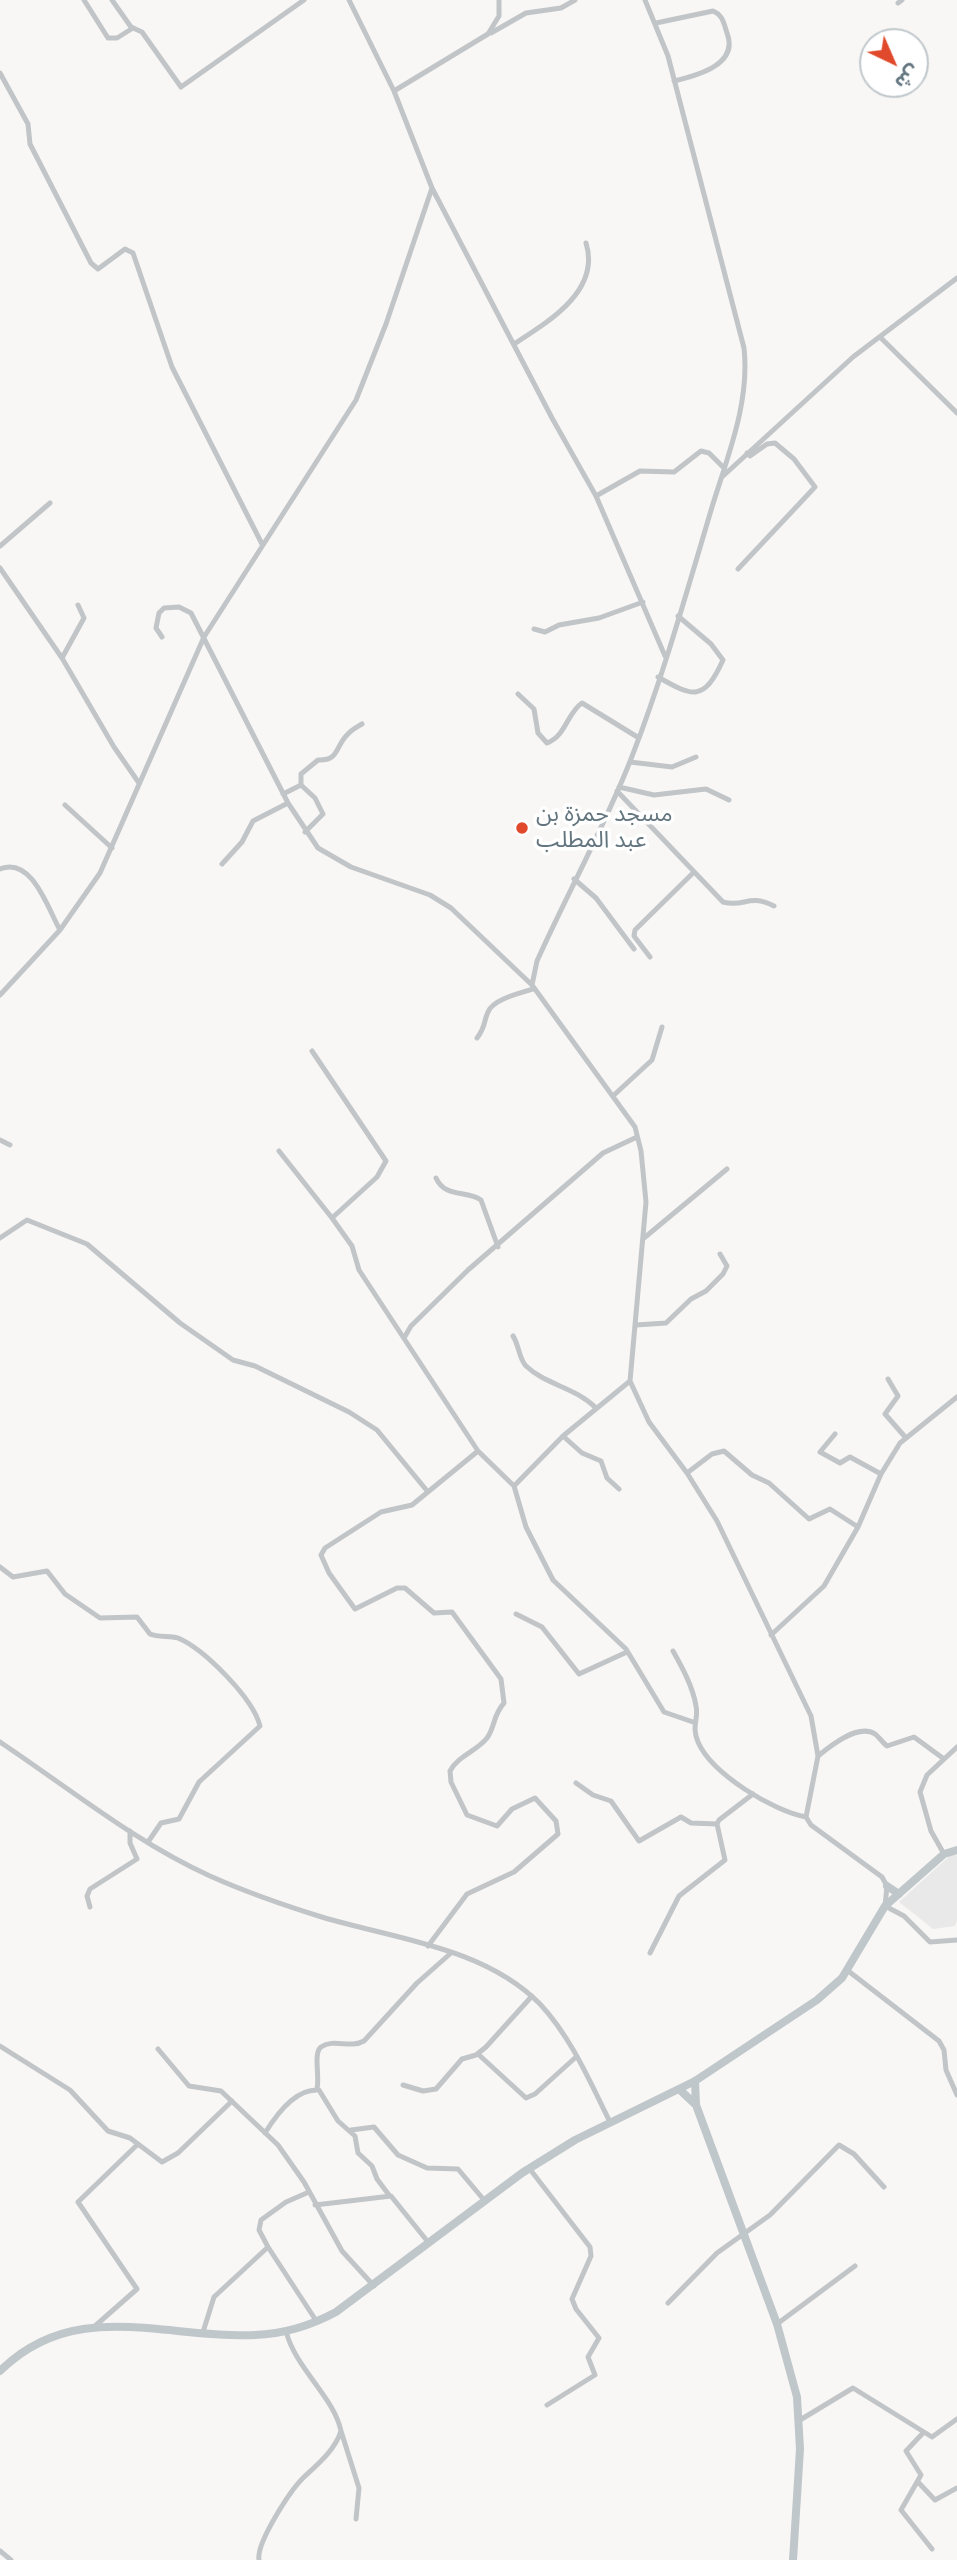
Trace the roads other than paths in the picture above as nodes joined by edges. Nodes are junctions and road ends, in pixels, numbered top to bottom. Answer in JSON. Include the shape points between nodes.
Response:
{"nodes":[{"id":1,"x":84,"y":0,"type":"edge"},
{"id":2,"x":112,"y":0,"type":"edge"},
{"id":3,"x":304,"y":0,"type":"edge"},
{"id":4,"x":349,"y":0,"type":"edge"},
{"id":5,"x":499,"y":0,"type":"edge"},
{"id":6,"x":575,"y":0,"type":"edge"},
{"id":7,"x":645,"y":0,"type":"edge"},
{"id":8,"x":656,"y":23,"type":"junction"},
{"id":9,"x":133,"y":28,"type":"junction"},
{"id":10,"x":488,"y":34,"type":"junction"},
{"id":11,"x":0,"y":73,"type":"edge"},
{"id":12,"x":674,"y":81,"type":"junction"},
{"id":13,"x":394,"y":91,"type":"junction"},
{"id":14,"x":432,"y":188,"type":"junction"},
{"id":15,"x":586,"y":243,"type":"dead end"},
{"id":16,"x":957,"y":278,"type":"edge"},
{"id":17,"x":880,"y":337,"type":"junction"},
{"id":18,"x":514,"y":344,"type":"junction"},
{"id":19,"x":957,"y":413,"type":"edge"},
{"id":20,"x":747,"y":453,"type":"junction"},
{"id":21,"x":724,"y":468,"type":"junction"},
{"id":22,"x":720,"y":480,"type":"junction"},
{"id":23,"x":596,"y":496,"type":"junction"},
{"id":24,"x":50,"y":503,"type":"dead end"},
{"id":25,"x":262,"y":544,"type":"junction"},
{"id":26,"x":0,"y":546,"type":"edge"},
{"id":27,"x":0,"y":568,"type":"edge"},
{"id":28,"x":738,"y":569,"type":"dead end"},
{"id":29,"x":643,"y":602,"type":"junction"},
{"id":30,"x":78,"y":605,"type":"dead end"},
{"id":31,"x":678,"y":617,"type":"junction"},
{"id":32,"x":534,"y":629,"type":"dead end"},
{"id":33,"x":162,"y":637,"type":"dead end"},
{"id":34,"x":204,"y":637,"type":"junction"},
{"id":35,"x":665,"y":656,"type":"junction"},
{"id":36,"x":62,"y":658,"type":"junction"},
{"id":37,"x":658,"y":677,"type":"junction"},
{"id":38,"x":518,"y":695,"type":"dead end"},
{"id":39,"x":362,"y":724,"type":"dead end"},
{"id":40,"x":639,"y":738,"type":"junction"},
{"id":41,"x":696,"y":757,"type":"dead end"},
{"id":42,"x":630,"y":762,"type":"junction"},
{"id":43,"x":139,"y":783,"type":"junction"},
{"id":44,"x":301,"y":785,"type":"junction"},
{"id":45,"x":618,"y":789,"type":"junction"},
{"id":46,"x":283,"y":794,"type":"junction"},
{"id":47,"x":729,"y":800,"type":"dead end"},
{"id":48,"x":288,"y":803,"type":"junction"},
{"id":49,"x":65,"y":805,"type":"dead end"},
{"id":50,"x":305,"y":831,"type":"junction"},
{"id":51,"x":112,"y":848,"type":"junction"},
{"id":52,"x":222,"y":864,"type":"dead end"},
{"id":53,"x":2,"y":866,"type":"edge"},
{"id":54,"x":694,"y":872,"type":"junction"},
{"id":55,"x":574,"y":879,"type":"junction"},
{"id":56,"x":774,"y":906,"type":"dead end"},
{"id":57,"x":60,"y":930,"type":"junction"},
{"id":58,"x":634,"y":949,"type":"dead end"},
{"id":59,"x":650,"y":957,"type":"dead end"},
{"id":60,"x":533,"y":987,"type":"junction"},
{"id":61,"x":0,"y":995,"type":"edge"},
{"id":62,"x":662,"y":1027,"type":"dead end"},
{"id":63,"x":477,"y":1038,"type":"dead end"},
{"id":64,"x":312,"y":1051,"type":"dead end"},
{"id":65,"x":614,"y":1095,"type":"junction"},
{"id":66,"x":637,"y":1137,"type":"junction"},
{"id":67,"x":0,"y":1140,"type":"edge"},
{"id":68,"x":10,"y":1146,"type":"dead end"},
{"id":69,"x":279,"y":1151,"type":"dead end"},
{"id":70,"x":727,"y":1169,"type":"dead end"},
{"id":71,"x":436,"y":1178,"type":"dead end"},
{"id":72,"x":332,"y":1218,"type":"junction"},
{"id":73,"x":0,"y":1238,"type":"edge"},
{"id":74,"x":644,"y":1238,"type":"junction"},
{"id":75,"x":498,"y":1247,"type":"junction"},
{"id":76,"x":720,"y":1254,"type":"dead end"},
{"id":77,"x":636,"y":1325,"type":"junction"},
{"id":78,"x":513,"y":1336,"type":"dead end"},
{"id":79,"x":404,"y":1338,"type":"junction"},
{"id":80,"x":888,"y":1379,"type":"dead end"},
{"id":81,"x":630,"y":1381,"type":"junction"},
{"id":82,"x":957,"y":1397,"type":"edge"},
{"id":83,"x":596,"y":1408,"type":"junction"},
{"id":84,"x":835,"y":1434,"type":"dead end"},
{"id":85,"x":563,"y":1436,"type":"junction"},
{"id":86,"x":906,"y":1438,"type":"junction"},
{"id":87,"x":478,"y":1451,"type":"junction"},
{"id":88,"x":687,"y":1473,"type":"junction"},
{"id":89,"x":881,"y":1474,"type":"junction"},
{"id":90,"x":514,"y":1486,"type":"junction"},
{"id":91,"x":619,"y":1489,"type":"dead end"},
{"id":92,"x":428,"y":1492,"type":"junction"},
{"id":93,"x":858,"y":1527,"type":"junction"},
{"id":94,"x":0,"y":1567,"type":"edge"},
{"id":95,"x":516,"y":1614,"type":"dead end"},
{"id":96,"x":771,"y":1635,"type":"junction"},
{"id":97,"x":673,"y":1651,"type":"dead end"},
{"id":98,"x":627,"y":1652,"type":"junction"},
{"id":99,"x":693,"y":1722,"type":"junction"},
{"id":100,"x":0,"y":1742,"type":"edge"},
{"id":101,"x":957,"y":1747,"type":"edge"},
{"id":102,"x":818,"y":1756,"type":"junction"},
{"id":103,"x":944,"y":1759,"type":"junction"},
{"id":104,"x":576,"y":1783,"type":"dead end"},
{"id":105,"x":754,"y":1794,"type":"junction"},
{"id":106,"x":806,"y":1817,"type":"junction"},
{"id":107,"x":717,"y":1824,"type":"junction"},
{"id":108,"x":131,"y":1831,"type":"junction"},
{"id":109,"x":148,"y":1842,"type":"junction"},
{"id":110,"x":957,"y":1850,"type":"edge"},
{"id":111,"x":944,"y":1854,"type":"junction"},
{"id":112,"x":887,"y":1886,"type":"junction"},
{"id":113,"x":899,"y":1894,"type":"junction"},
{"id":114,"x":885,"y":1906,"type":"junction"},
{"id":115,"x":90,"y":1907,"type":"dead end"},
{"id":116,"x":957,"y":1940,"type":"edge"},
{"id":117,"x":428,"y":1946,"type":"junction"},
{"id":118,"x":650,"y":1952,"type":"dead end"},
{"id":119,"x":451,"y":1953,"type":"junction"},
{"id":120,"x":847,"y":1970,"type":"junction"},
{"id":121,"x":531,"y":1996,"type":"junction"},
{"id":122,"x":0,"y":2046,"type":"edge"},
{"id":123,"x":158,"y":2049,"type":"dead end"},
{"id":124,"x":478,"y":2054,"type":"junction"},
{"id":125,"x":576,"y":2057,"type":"junction"},
{"id":126,"x":695,"y":2081,"type":"junction"},
{"id":127,"x":403,"y":2085,"type":"dead end"},
{"id":128,"x":317,"y":2089,"type":"junction"},
{"id":129,"x":679,"y":2089,"type":"junction"},
{"id":130,"x":957,"y":2095,"type":"edge"},
{"id":131,"x":232,"y":2101,"type":"junction"},
{"id":132,"x":696,"y":2105,"type":"junction"},
{"id":133,"x":610,"y":2122,"type":"junction"},
{"id":134,"x":351,"y":2130,"type":"junction"},
{"id":135,"x":265,"y":2133,"type":"junction"},
{"id":136,"x":138,"y":2144,"type":"junction"},
{"id":137,"x":529,"y":2168,"type":"junction"},
{"id":138,"x":884,"y":2187,"type":"dead end"},
{"id":139,"x":309,"y":2192,"type":"junction"},
{"id":140,"x":389,"y":2195,"type":"junction"},
{"id":141,"x":484,"y":2200,"type":"junction"},
{"id":142,"x":315,"y":2205,"type":"junction"},
{"id":143,"x":746,"y":2235,"type":"junction"},
{"id":144,"x":428,"y":2242,"type":"junction"},
{"id":145,"x":268,"y":2247,"type":"junction"},
{"id":146,"x":855,"y":2266,"type":"dead end"},
{"id":147,"x":374,"y":2286,"type":"junction"},
{"id":148,"x":668,"y":2303,"type":"dead end"},
{"id":149,"x":317,"y":2322,"type":"junction"},
{"id":150,"x":777,"y":2324,"type":"junction"},
{"id":151,"x":95,"y":2326,"type":"junction"},
{"id":152,"x":286,"y":2331,"type":"junction"},
{"id":153,"x":203,"y":2332,"type":"junction"},
{"id":154,"x":0,"y":2371,"type":"edge"},
{"id":155,"x":547,"y":2405,"type":"dead end"},
{"id":156,"x":957,"y":2419,"type":"edge"},
{"id":157,"x":800,"y":2420,"type":"junction"},
{"id":158,"x":341,"y":2431,"type":"junction"},
{"id":159,"x":923,"y":2433,"type":"junction"},
{"id":160,"x":918,"y":2482,"type":"junction"},
{"id":161,"x":957,"y":2488,"type":"edge"},
{"id":162,"x":356,"y":2519,"type":"dead end"},
{"id":163,"x":932,"y":2549,"type":"dead end"},
{"id":164,"x":0,"y":2551,"type":"edge"},
{"id":165,"x":11,"y":2560,"type":"edge"},
{"id":166,"x":258,"y":2560,"type":"edge"},
{"id":167,"x":793,"y":2560,"type":"edge"}],
"edges":[{"from":1,"to":9,"type":"street","via":[[108,38]]},
{"from":2,"to":9,"type":"street"},
{"from":3,"to":9,"type":"street","via":[[183,87],[142,32]]},
{"from":4,"to":13,"type":"street"},
{"from":5,"to":10,"type":"street","via":[[499,16]]},
{"from":6,"to":10,"type":"street","via":[[561,8],[526,13]]},
{"from":7,"to":8,"type":"street"},
{"from":8,"to":12,"type":"street"},
{"from":8,"to":12,"type":"street","via":[[713,10],[721,17],[731,43],[728,55],[718,65]]},
{"from":10,"to":13,"type":"street"},
{"from":11,"to":25,"type":"street","via":[[28,124],[30,144],[91,263],[98,269],[125,249],[133,254],[172,367]]},
{"from":12,"to":21,"type":"street","via":[[744,348],[744,395]]},
{"from":13,"to":14,"type":"street"},
{"from":14,"to":18,"type":"street"},
{"from":14,"to":25,"type":"street","via":[[356,400]]},
{"from":15,"to":18,"type":"street","via":[[590,257],[581,288],[570,303]]},
{"from":16,"to":17,"type":"street"},
{"from":17,"to":19,"type":"street"},
{"from":17,"to":20,"type":"street"},
{"from":18,"to":23,"type":"street"},
{"from":20,"to":22,"type":"street"},
{"from":20,"to":28,"type":"street","via":[[750,456],[767,443],[775,443],[815,487]]},
{"from":21,"to":22,"type":"street"},
{"from":21,"to":23,"type":"street","via":[[701,451],[674,472],[640,471]]},
{"from":22,"to":31,"type":"street"},
{"from":23,"to":29,"type":"street"},
{"from":24,"to":26,"type":"street"},
{"from":25,"to":34,"type":"street"},
{"from":27,"to":36,"type":"street"},
{"from":29,"to":32,"type":"street","via":[[545,632]]},
{"from":29,"to":35,"type":"street"},
{"from":30,"to":36,"type":"street","via":[[84,618]]},
{"from":31,"to":35,"type":"street"},
{"from":31,"to":37,"type":"street","via":[[723,656],[722,664],[707,686],[692,694]]},
{"from":33,"to":34,"type":"street","via":[[156,628],[159,613],[171,606],[191,613]]},
{"from":34,"to":43,"type":"street"},
{"from":34,"to":46,"type":"street"},
{"from":35,"to":37,"type":"street"},
{"from":36,"to":43,"type":"street"},
{"from":37,"to":40,"type":"street"},
{"from":38,"to":40,"type":"street","via":[[534,709],[538,733],[547,743],[568,725],[582,703]]},
{"from":39,"to":44,"type":"street","via":[[344,738],[335,757],[318,760],[304,770]]},
{"from":40,"to":42,"type":"street"},
{"from":41,"to":42,"type":"street","via":[[671,767]]},
{"from":42,"to":45,"type":"street"},
{"from":43,"to":51,"type":"street"},
{"from":44,"to":46,"type":"street"},
{"from":44,"to":50,"type":"street","via":[[323,814]]},
{"from":45,"to":47,"type":"street","via":[[654,795],[706,789]]},
{"from":45,"to":54,"type":"street"},
{"from":45,"to":55,"type":"street"},
{"from":46,"to":48,"type":"street"},
{"from":48,"to":50,"type":"street"},
{"from":48,"to":52,"type":"street","via":[[253,821]]},
{"from":49,"to":51,"type":"street"},
{"from":50,"to":60,"type":"street","via":[[318,848],[336,860],[442,901]]},
{"from":51,"to":57,"type":"street","via":[[94,884]]},
{"from":53,"to":57,"type":"street","via":[[17,867],[30,878]]},
{"from":54,"to":56,"type":"street","via":[[723,902],[757,899]]},
{"from":54,"to":59,"type":"street","via":[[635,930],[634,936]]},
{"from":55,"to":58,"type":"street","via":[[596,898]]},
{"from":55,"to":60,"type":"street","via":[[534,968]]},
{"from":57,"to":61,"type":"street"},
{"from":60,"to":63,"type":"street","via":[[494,1004]]},
{"from":60,"to":65,"type":"street"},
{"from":62,"to":65,"type":"street","via":[[652,1060]]},
{"from":64,"to":72,"type":"street","via":[[386,1161],[377,1177]]},
{"from":65,"to":66,"type":"street"},
{"from":66,"to":74,"type":"street","via":[[644,1174]]},
{"from":66,"to":75,"type":"street","via":[[603,1153]]},
{"from":67,"to":68,"type":"street"},
{"from":69,"to":72,"type":"street"},
{"from":70,"to":74,"type":"street"},
{"from":71,"to":75,"type":"street","via":[[453,1193],[481,1200]]},
{"from":72,"to":79,"type":"street","via":[[352,1246],[359,1270]]},
{"from":73,"to":92,"type":"street","via":[[27,1220],[87,1244],[180,1323],[233,1360],[265,1371],[377,1430]]},
{"from":74,"to":77,"type":"street"},
{"from":75,"to":79,"type":"street","via":[[451,1286]]},
{"from":76,"to":77,"type":"street","via":[[727,1266],[706,1291],[666,1322]]},
{"from":77,"to":81,"type":"street"},
{"from":78,"to":83,"type":"street","via":[[527,1367],[582,1394]]},
{"from":79,"to":87,"type":"street"},
{"from":80,"to":86,"type":"street","via":[[898,1396],[885,1414]]},
{"from":81,"to":83,"type":"street"},
{"from":81,"to":88,"type":"street","via":[[649,1422]]},
{"from":82,"to":86,"type":"street"},
{"from":83,"to":85,"type":"street"},
{"from":84,"to":89,"type":"street","via":[[820,1452],[840,1463],[850,1457]]},
{"from":85,"to":90,"type":"street"},
{"from":85,"to":91,"type":"street","via":[[582,1453],[601,1461],[607,1478]]},
{"from":86,"to":89,"type":"street"},
{"from":87,"to":90,"type":"street"},
{"from":87,"to":92,"type":"street"},
{"from":88,"to":93,"type":"street","via":[[712,1454],[724,1451],[752,1475],[764,1478],[810,1519],[830,1508]]},
{"from":88,"to":96,"type":"street","via":[[717,1521]]},
{"from":89,"to":93,"type":"street"},
{"from":90,"to":98,"type":"street","via":[[526,1527],[553,1580]]},
{"from":92,"to":117,"type":"street","via":[[408,1507],[381,1512],[325,1548],[323,1563],[355,1609],[391,1590],[405,1588],[434,1613],[456,1615],[493,1665],[505,1695],[488,1737],[450,1770],[461,1808],[494,1827],[512,1809],[535,1798],[559,1828],[555,1839],[514,1872],[467,1894]]},
{"from":93,"to":96,"type":"street","via":[[824,1586]]},
{"from":94,"to":109,"type":"street","via":[[13,1577],[47,1571],[65,1594],[100,1618],[137,1617],[150,1634],[178,1639],[227,1678],[257,1717],[258,1731],[234,1746],[192,1791],[179,1819],[161,1824]]},
{"from":95,"to":98,"type":"street","via":[[542,1627],[579,1674]]},
{"from":96,"to":102,"type":"street","via":[[811,1716]]},
{"from":97,"to":99,"type":"street","via":[[697,1707]]},
{"from":98,"to":99,"type":"street","via":[[664,1712]]},
{"from":99,"to":105,"type":"street","via":[[697,1741],[712,1764]]},
{"from":100,"to":108,"type":"street"},
{"from":101,"to":103,"type":"street"},
{"from":102,"to":103,"type":"street","via":[[838,1741],[864,1731],[887,1746],[914,1737]]},
{"from":102,"to":106,"type":"street"},
{"from":103,"to":111,"type":"street","via":[[928,1775],[920,1792]]},
{"from":104,"to":107,"type":"street","via":[[611,1801],[639,1841],[681,1817],[691,1823]]},
{"from":105,"to":106,"type":"street"},
{"from":105,"to":107,"type":"street"},
{"from":106,"to":112,"type":"street","via":[[817,1831],[878,1872]]},
{"from":107,"to":118,"type":"street","via":[[725,1860],[679,1896]]},
{"from":108,"to":109,"type":"street"},
{"from":108,"to":115,"type":"street","via":[[136,1859],[90,1889]]},
{"from":109,"to":117,"type":"street","via":[[208,1875],[271,1901]]},
{"from":110,"to":111,"type":"street"},
{"from":111,"to":113,"type":"street"},
{"from":112,"to":113,"type":"street"},
{"from":112,"to":114,"type":"street"},
{"from":113,"to":114,"type":"street"},
{"from":114,"to":116,"type":"street","via":[[904,1916],[930,1942]]},
{"from":114,"to":120,"type":"street"},
{"from":117,"to":119,"type":"street"},
{"from":119,"to":121,"type":"street","via":[[495,1970]]},
{"from":119,"to":128,"type":"street","via":[[364,2041],[318,2049]]},
{"from":120,"to":126,"type":"street","via":[[817,2000]]},
{"from":120,"to":130,"type":"street","via":[[939,2041]]},
{"from":121,"to":124,"type":"street"},
{"from":121,"to":125,"type":"street","via":[[555,2022]]},
{"from":122,"to":136,"type":"street","via":[[70,2090],[108,2131]]},
{"from":123,"to":131,"type":"street","via":[[190,2086],[212,2088]]},
{"from":124,"to":125,"type":"street","via":[[526,2098]]},
{"from":124,"to":127,"type":"street","via":[[462,2060],[434,2091]]},
{"from":125,"to":133,"type":"street"},
{"from":126,"to":129,"type":"street"},
{"from":126,"to":132,"type":"street"},
{"from":128,"to":134,"type":"street","via":[[338,2122]]},
{"from":128,"to":135,"type":"street","via":[[286,2104]]},
{"from":129,"to":132,"type":"street"},
{"from":129,"to":133,"type":"street"},
{"from":131,"to":135,"type":"street"},
{"from":131,"to":136,"type":"street","via":[[167,2161]]},
{"from":132,"to":143,"type":"street"},
{"from":133,"to":137,"type":"street"},
{"from":134,"to":140,"type":"street","via":[[358,2153],[372,2166]]},
{"from":134,"to":141,"type":"street","via":[[374,2127],[398,2155],[428,2168],[458,2169]]},
{"from":135,"to":139,"type":"street"},
{"from":136,"to":151,"type":"street","via":[[78,2202],[137,2289]]},
{"from":137,"to":141,"type":"street"},
{"from":137,"to":155,"type":"street","via":[[590,2247],[591,2256],[572,2299],[599,2338],[588,2357],[594,2376]]},
{"from":138,"to":143,"type":"street","via":[[841,2145]]},
{"from":139,"to":142,"type":"street"},
{"from":139,"to":145,"type":"street","via":[[261,2220],[259,2230]]},
{"from":140,"to":142,"type":"street"},
{"from":140,"to":144,"type":"street"},
{"from":141,"to":144,"type":"street"},
{"from":142,"to":147,"type":"street","via":[[347,2257]]},
{"from":143,"to":148,"type":"street","via":[[717,2253]]},
{"from":143,"to":150,"type":"street"},
{"from":144,"to":147,"type":"street"},
{"from":145,"to":149,"type":"street"},
{"from":145,"to":153,"type":"street","via":[[214,2297]]},
{"from":146,"to":150,"type":"street"},
{"from":147,"to":149,"type":"street"},
{"from":149,"to":152,"type":"street"},
{"from":150,"to":157,"type":"street"},
{"from":151,"to":153,"type":"street"},
{"from":151,"to":154,"type":"street","via":[[39,2343]]},
{"from":152,"to":153,"type":"street","via":[[250,2336]]},
{"from":152,"to":158,"type":"street","via":[[292,2353]]},
{"from":156,"to":159,"type":"street","via":[[936,2436]]},
{"from":157,"to":159,"type":"street","via":[[855,2388]]},
{"from":157,"to":167,"type":"street"},
{"from":158,"to":162,"type":"street","via":[[359,2488]]},
{"from":158,"to":166,"type":"street","via":[[321,2462],[295,2489],[261,2544]]},
{"from":159,"to":160,"type":"street","via":[[906,2451],[921,2473]]},
{"from":160,"to":161,"type":"street","via":[[935,2500]]},
{"from":160,"to":163,"type":"street","via":[[901,2510]]},
{"from":164,"to":165,"type":"street"}]}
